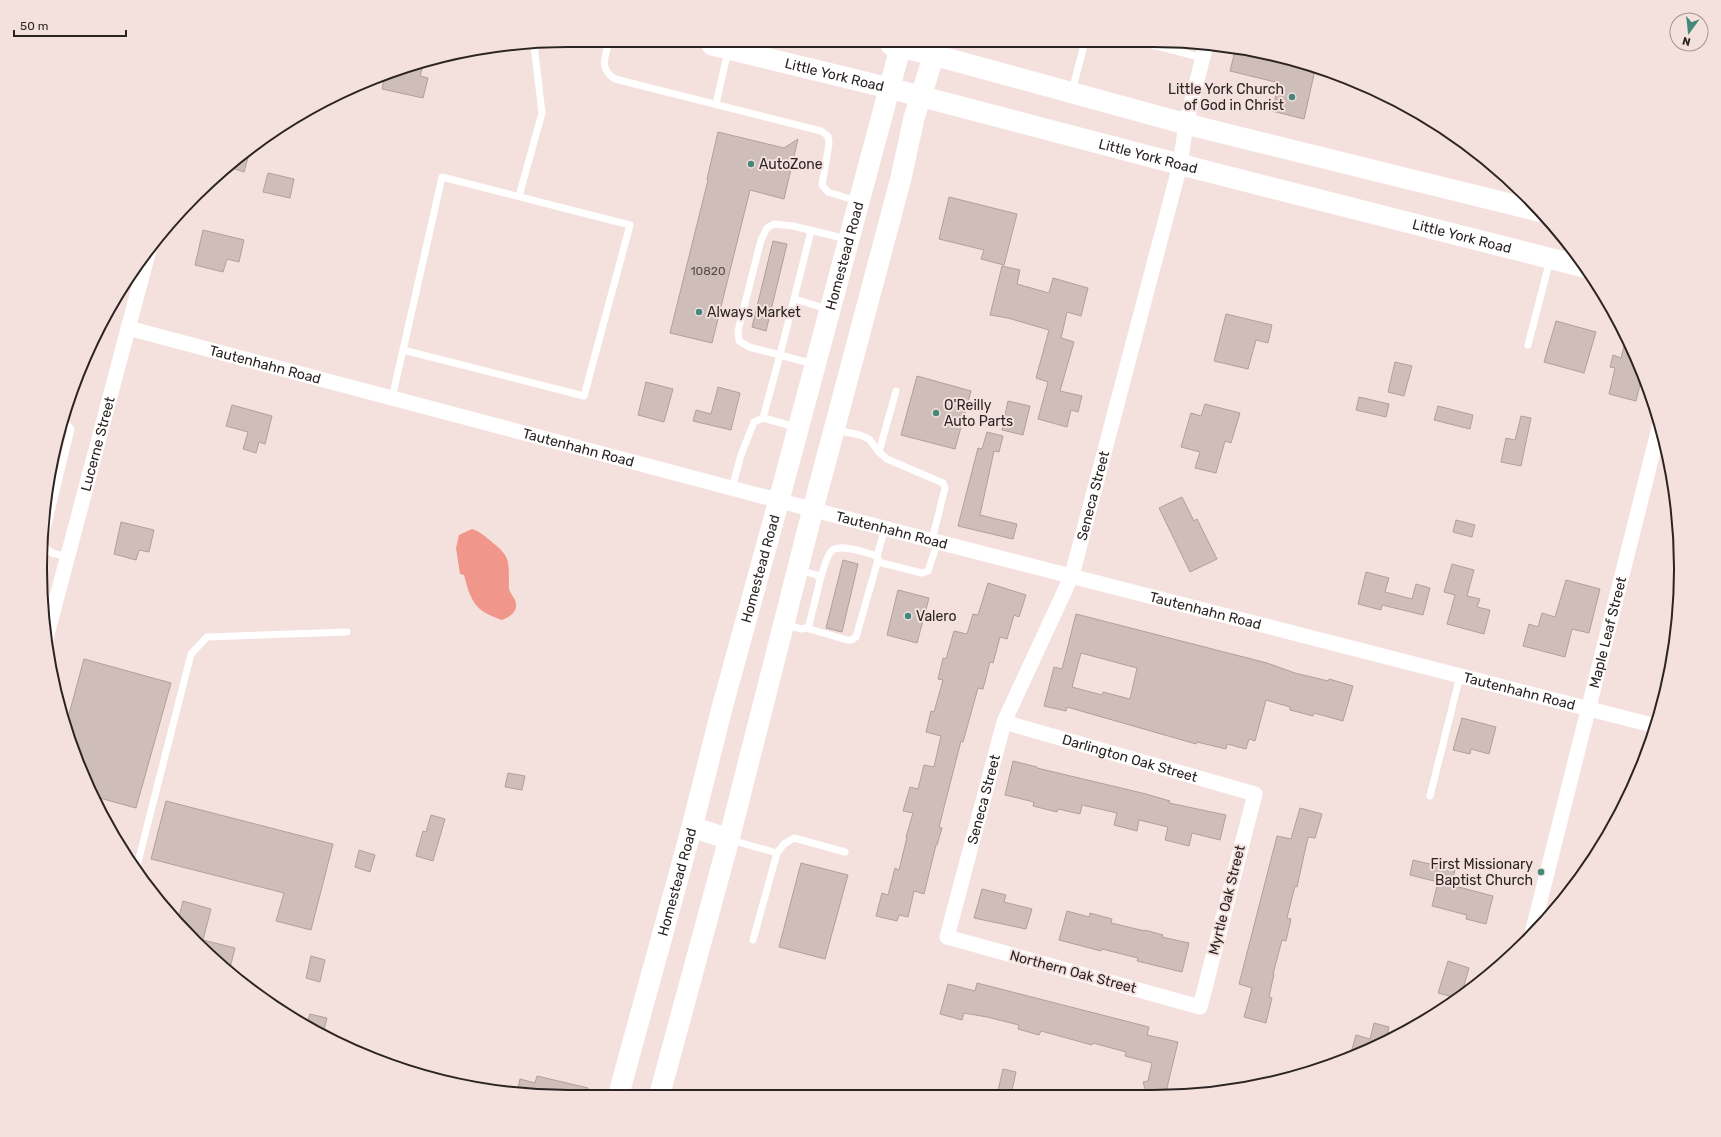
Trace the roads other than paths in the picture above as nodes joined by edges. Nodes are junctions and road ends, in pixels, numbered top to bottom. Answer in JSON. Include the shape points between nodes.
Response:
{"nodes":[{"id":1,"x":608,"y":47,"type":"edge"},
{"id":2,"x":720,"y":47,"type":"edge"},
{"id":3,"x":897,"y":47,"type":"edge"},
{"id":4,"x":913,"y":47,"type":"edge"},
{"id":5,"x":1083,"y":47,"type":"edge"},
{"id":6,"x":534,"y":48,"type":"edge"},
{"id":7,"x":1176,"y":48,"type":"edge"},
{"id":8,"x":936,"y":50,"type":"edge"},
{"id":9,"x":1205,"y":51,"type":"edge"},
{"id":10,"x":889,"y":88,"type":"junction"},
{"id":11,"x":1071,"y":92,"type":"junction"},
{"id":12,"x":920,"y":96,"type":"junction"},
{"id":13,"x":716,"y":104,"type":"junction"},
{"id":14,"x":1186,"y":124,"type":"junction"},
{"id":15,"x":1180,"y":165,"type":"junction"},
{"id":16,"x":519,"y":196,"type":"junction"},
{"id":17,"x":859,"y":202,"type":"junction"},
{"id":18,"x":1530,"y":209,"type":"edge"},
{"id":19,"x":811,"y":231,"type":"junction"},
{"id":20,"x":849,"y":240,"type":"junction"},
{"id":21,"x":1551,"y":258,"type":"junction"},
{"id":22,"x":145,"y":265,"type":"edge"},
{"id":23,"x":1576,"y":265,"type":"edge"},
{"id":24,"x":794,"y":299,"type":"junction"},
{"id":25,"x":830,"y":309,"type":"junction"},
{"id":26,"x":128,"y":328,"type":"junction"},
{"id":27,"x":1528,"y":345,"type":"dead end"},
{"id":28,"x":403,"y":350,"type":"junction"},
{"id":29,"x":780,"y":355,"type":"junction"},
{"id":30,"x":816,"y":364,"type":"junction"},
{"id":31,"x":896,"y":391,"type":"dead end"},
{"id":32,"x":392,"y":398,"type":"junction"},
{"id":33,"x":763,"y":418,"type":"junction"},
{"id":34,"x":68,"y":425,"type":"edge"},
{"id":35,"x":799,"y":427,"type":"junction"},
{"id":36,"x":834,"y":429,"type":"junction"},
{"id":37,"x":1657,"y":437,"type":"edge"},
{"id":38,"x":879,"y":452,"type":"junction"},
{"id":39,"x":732,"y":488,"type":"junction"},
{"id":40,"x":53,"y":500,"type":"joint"},
{"id":41,"x":779,"y":500,"type":"junction"},
{"id":42,"x":813,"y":509,"type":"junction"},
{"id":43,"x":50,"y":515,"type":"edge"},
{"id":44,"x":886,"y":528,"type":"junction"},
{"id":45,"x":935,"y":541,"type":"junction"},
{"id":46,"x":48,"y":549,"type":"edge"},
{"id":47,"x":68,"y":557,"type":"junction"},
{"id":48,"x":877,"y":558,"type":"junction"},
{"id":49,"x":798,"y":570,"type":"junction"},
{"id":50,"x":1072,"y":575,"type":"junction"},
{"id":51,"x":820,"y":580,"type":"junction"},
{"id":52,"x":50,"y":624,"type":"edge"},
{"id":53,"x":784,"y":624,"type":"junction"},
{"id":54,"x":806,"y":628,"type":"junction"},
{"id":55,"x":347,"y":632,"type":"dead end"},
{"id":56,"x":1460,"y":676,"type":"junction"},
{"id":57,"x":1588,"y":709,"type":"junction"},
{"id":58,"x":1004,"y":722,"type":"junction"},
{"id":59,"x":1650,"y":724,"type":"edge"},
{"id":60,"x":1255,"y":794,"type":"joint"},
{"id":61,"x":1430,"y":796,"type":"dead end"},
{"id":62,"x":692,"y":828,"type":"junction"},
{"id":63,"x":729,"y":839,"type":"junction"},
{"id":64,"x":777,"y":852,"type":"junction"},
{"id":65,"x":844,"y":852,"type":"dead end"},
{"id":66,"x":138,"y":862,"type":"edge"},
{"id":67,"x":1535,"y":923,"type":"edge"},
{"id":68,"x":947,"y":937,"type":"joint"},
{"id":69,"x":753,"y":940,"type":"dead end"},
{"id":70,"x":1200,"y":1007,"type":"joint"},
{"id":71,"x":620,"y":1090,"type":"edge"},
{"id":72,"x":661,"y":1090,"type":"edge"}],
"edges":[{"from":1,"to":13,"type":"lane","via":[[604,63],[606,70],[616,79]]},
{"from":2,"to":10,"type":"main road","name":"Little York Road"},
{"from":2,"to":13,"type":"lane"},
{"from":3,"to":10,"type":"main road","name":"Homestead Road"},
{"from":4,"to":8,"type":"main road"},
{"from":5,"to":11,"type":"lane"},
{"from":6,"to":16,"type":"lane","via":[[542,113]]},
{"from":7,"to":9,"type":"lane"},
{"from":8,"to":11,"type":"main road"},
{"from":8,"to":12,"type":"main road"},
{"from":9,"to":14,"type":"street","name":"Seneca Street"},
{"from":10,"to":12,"type":"main road","name":"Little York Road"},
{"from":10,"to":17,"type":"main road","name":"Homestead Road"},
{"from":11,"to":14,"type":"main road"},
{"from":12,"to":15,"type":"main road","name":"Little York Road"},
{"from":12,"to":36,"type":"main road","via":[[901,178]]},
{"from":13,"to":17,"type":"lane","via":[[821,131],[828,136],[829,144],[822,184],[828,192]]},
{"from":14,"to":15,"type":"street","name":"Seneca Street"},
{"from":14,"to":18,"type":"main road"},
{"from":15,"to":21,"type":"main road","name":"Little York Road"},
{"from":15,"to":50,"type":"street","name":"Seneca Street"},
{"from":16,"to":28,"type":"lane","via":[[442,177]]},
{"from":16,"to":28,"type":"lane","via":[[630,224],[584,396]]},
{"from":17,"to":20,"type":"main road","name":"Homestead Road"},
{"from":19,"to":20,"type":"lane"},
{"from":19,"to":24,"type":"lane"},
{"from":19,"to":29,"type":"lane","via":[[774,224],[767,228],[761,240],[738,331],[739,341],[749,347]]},
{"from":20,"to":25,"type":"main road","name":"Homestead Road"},
{"from":21,"to":23,"type":"main road","name":"Little York Road"},
{"from":21,"to":27,"type":"lane"},
{"from":22,"to":26,"type":"street","name":"Lucerne Street"},
{"from":24,"to":25,"type":"lane"},
{"from":24,"to":29,"type":"lane"},
{"from":25,"to":30,"type":"main road","name":"Homestead Road"},
{"from":26,"to":32,"type":"street","name":"Tautenhahn Road"},
{"from":26,"to":47,"type":"street","name":"Lucerne Street"},
{"from":28,"to":32,"type":"lane"},
{"from":29,"to":30,"type":"lane"},
{"from":29,"to":33,"type":"lane"},
{"from":30,"to":35,"type":"main road","name":"Homestead Road"},
{"from":31,"to":38,"type":"lane"},
{"from":32,"to":39,"type":"street","name":"Tautenhahn Road"},
{"from":33,"to":35,"type":"lane"},
{"from":33,"to":39,"type":"lane","via":[[754,422],[750,428]]},
{"from":34,"to":40,"type":"lane","via":[[71,429]]},
{"from":35,"to":41,"type":"main road","name":"Homestead Road"},
{"from":36,"to":38,"type":"lane","via":[[869,439]]},
{"from":36,"to":42,"type":"main road"},
{"from":37,"to":57,"type":"street","name":"Maple Leaf Street"},
{"from":38,"to":45,"type":"lane","via":[[887,459],[943,483],[945,488]]},
{"from":39,"to":41,"type":"street","name":"Tautenhahn Road"},
{"from":40,"to":43,"type":"lane"},
{"from":41,"to":42,"type":"street","name":"Tautenhahn Road"},
{"from":41,"to":62,"type":"main road","name":"Homestead Road"},
{"from":42,"to":44,"type":"street","name":"Tautenhahn Road"},
{"from":42,"to":49,"type":"main road"},
{"from":44,"to":45,"type":"street","name":"Tautenhahn Road"},
{"from":44,"to":48,"type":"lane"},
{"from":45,"to":48,"type":"lane","via":[[930,568],[922,573],[882,563]]},
{"from":45,"to":50,"type":"street","name":"Tautenhahn Road"},
{"from":46,"to":47,"type":"lane","via":[[52,553]]},
{"from":47,"to":52,"type":"street","name":"Lucerne Street"},
{"from":48,"to":51,"type":"lane","via":[[842,547],[835,548],[830,552]]},
{"from":48,"to":54,"type":"lane","via":[[856,637],[847,640]]},
{"from":49,"to":51,"type":"lane","via":[[817,575]]},
{"from":49,"to":53,"type":"main road"},
{"from":50,"to":56,"type":"street","name":"Tautenhahn Road"},
{"from":50,"to":58,"type":"street","name":"Seneca Street"},
{"from":51,"to":54,"type":"lane","via":[[809,625]]},
{"from":53,"to":54,"type":"lane"},
{"from":53,"to":63,"type":"main road"},
{"from":55,"to":66,"type":"lane","via":[[207,637],[196,648],[191,654]]},
{"from":56,"to":57,"type":"street","name":"Tautenhahn Road"},
{"from":56,"to":61,"type":"lane"},
{"from":57,"to":59,"type":"street","name":"Tautenhahn Road"},
{"from":57,"to":67,"type":"street","name":"Maple Leaf Street"},
{"from":58,"to":60,"type":"street","name":"Darlington Oak Street"},
{"from":58,"to":68,"type":"street","name":"Seneca Street"},
{"from":60,"to":70,"type":"street","name":"Myrtle Oak Street"},
{"from":62,"to":63,"type":"main road"},
{"from":62,"to":71,"type":"main road","name":"Homestead Road"},
{"from":63,"to":64,"type":"lane"},
{"from":63,"to":72,"type":"main road"},
{"from":64,"to":65,"type":"lane","via":[[794,838]]},
{"from":64,"to":69,"type":"lane"},
{"from":68,"to":70,"type":"street","name":"Northern Oak Street"}]}
